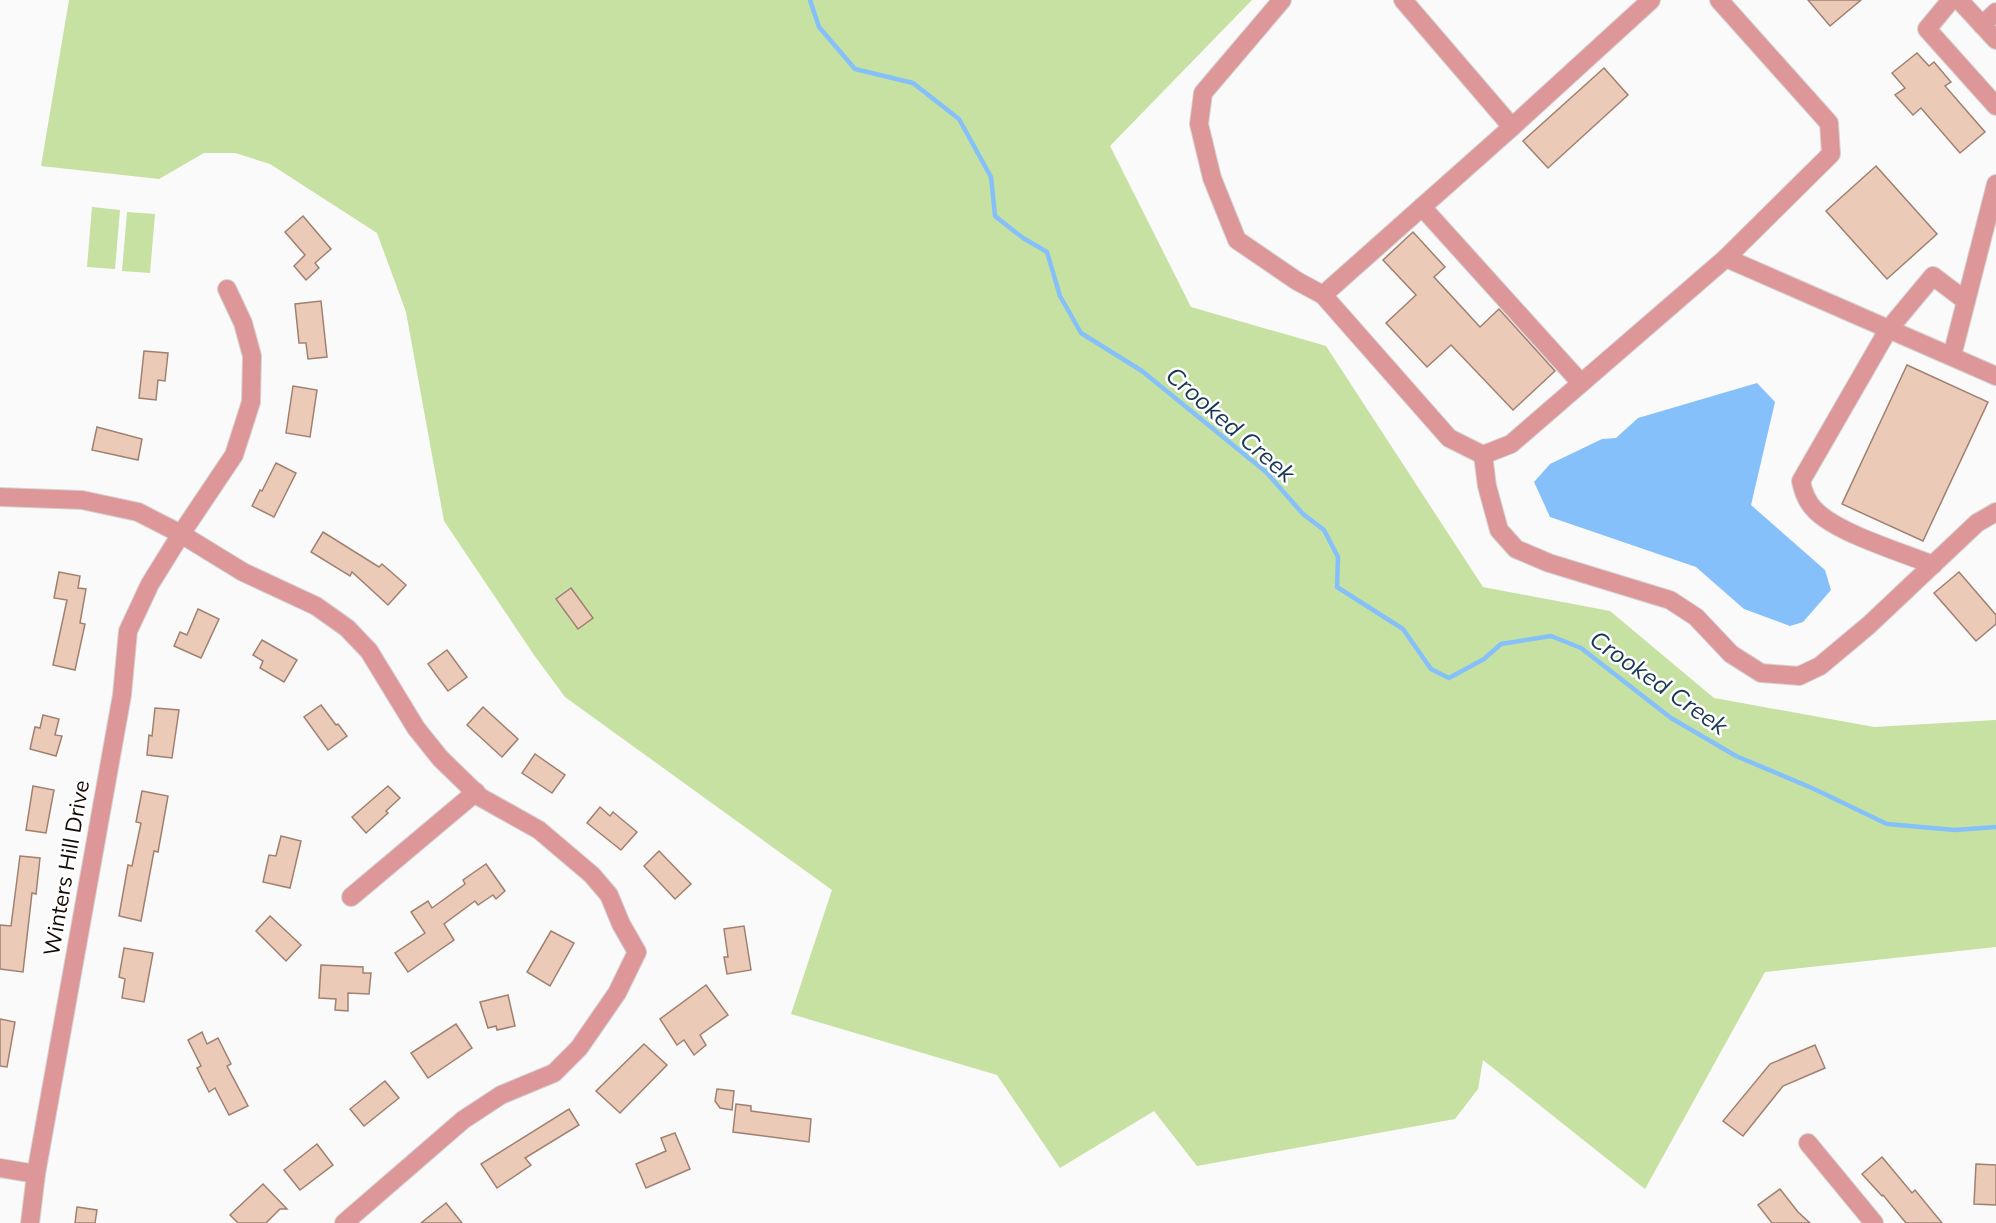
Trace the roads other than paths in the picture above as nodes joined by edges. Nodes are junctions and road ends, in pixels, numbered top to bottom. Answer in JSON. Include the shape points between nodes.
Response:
{"nodes":[{"id":1,"x":1282,"y":0,"type":"edge"},
{"id":2,"x":1403,"y":0,"type":"edge"},
{"id":3,"x":1651,"y":0,"type":"edge"},
{"id":4,"x":1719,"y":0,"type":"edge"},
{"id":5,"x":1951,"y":0,"type":"edge"},
{"id":6,"x":1959,"y":0,"type":"edge"},
{"id":7,"x":1996,"y":12,"type":"edge"},
{"id":8,"x":1982,"y":25,"type":"junction"},
{"id":9,"x":1996,"y":40,"type":"edge"},
{"id":10,"x":1996,"y":106,"type":"edge"},
{"id":11,"x":1512,"y":127,"type":"junction"},
{"id":12,"x":1996,"y":184,"type":"edge"},
{"id":13,"x":1422,"y":207,"type":"junction"},
{"id":14,"x":1726,"y":258,"type":"junction"},
{"id":15,"x":227,"y":289,"type":"dead end"},
{"id":16,"x":1323,"y":295,"type":"junction"},
{"id":17,"x":1966,"y":301,"type":"junction"},
{"id":18,"x":1888,"y":330,"type":"junction"},
{"id":19,"x":1952,"y":356,"type":"junction"},
{"id":20,"x":1996,"y":376,"type":"edge"},
{"id":21,"x":1581,"y":383,"type":"junction"},
{"id":22,"x":1483,"y":455,"type":"junction"},
{"id":23,"x":0,"y":497,"type":"edge"},
{"id":24,"x":1996,"y":512,"type":"edge"},
{"id":25,"x":181,"y":534,"type":"junction"},
{"id":26,"x":1933,"y":565,"type":"junction"},
{"id":27,"x":476,"y":792,"type":"junction"},
{"id":28,"x":351,"y":897,"type":"dead end"},
{"id":29,"x":1808,"y":1143,"type":"dead end"},
{"id":30,"x":0,"y":1168,"type":"edge"},
{"id":31,"x":36,"y":1174,"type":"junction"},
{"id":32,"x":30,"y":1223,"type":"edge"},
{"id":33,"x":344,"y":1223,"type":"edge"},
{"id":34,"x":1874,"y":1223,"type":"edge"}],
"edges":[{"from":1,"to":16,"type":"street","via":[[1203,93],[1199,124],[1212,178],[1237,240]]},
{"from":2,"to":11,"type":"street"},
{"from":3,"to":11,"type":"street"},
{"from":4,"to":14,"type":"street","via":[[1829,123],[1831,154]]},
{"from":5,"to":10,"type":"street","via":[[1927,29]]},
{"from":6,"to":8,"type":"street"},
{"from":7,"to":8,"type":"street"},
{"from":8,"to":9,"type":"street"},
{"from":11,"to":13,"type":"street"},
{"from":12,"to":17,"type":"street"},
{"from":13,"to":16,"type":"street"},
{"from":13,"to":21,"type":"street"},
{"from":14,"to":18,"type":"street"},
{"from":14,"to":21,"type":"street"},
{"from":15,"to":25,"type":"street","name":"Winters Hill Drive","via":[[243,323],[252,356],[251,402],[234,455]]},
{"from":16,"to":22,"type":"street","via":[[1449,438]]},
{"from":17,"to":18,"type":"street","via":[[1933,276]]},
{"from":17,"to":19,"type":"street"},
{"from":18,"to":19,"type":"street"},
{"from":18,"to":26,"type":"street","via":[[1801,481],[1803,493],[1815,510],[1839,527]]},
{"from":19,"to":20,"type":"street"},
{"from":21,"to":22,"type":"street","via":[[1511,444]]},
{"from":22,"to":26,"type":"street","via":[[1486,486],[1498,530],[1516,549],[1670,600],[1696,617],[1731,654],[1761,673],[1799,676],[1820,666]]},
{"from":23,"to":25,"type":"street","via":[[82,500],[138,512]]},
{"from":24,"to":26,"type":"street","via":[[1977,523]]},
{"from":25,"to":27,"type":"street","via":[[243,572],[316,606],[347,628],[369,651],[416,728],[440,758]]},
{"from":25,"to":31,"type":"street","name":"Winters Hill Drive","via":[[150,584],[128,631],[122,695]]},
{"from":27,"to":28,"type":"street"},
{"from":27,"to":33,"type":"street","via":[[539,830],[592,875],[609,895],[637,952],[617,993],[579,1048],[554,1073],[501,1095],[463,1119]]},
{"from":29,"to":34,"type":"street"},
{"from":30,"to":31,"type":"street"},
{"from":31,"to":32,"type":"street","name":"Winters Hill Drive"}]}
